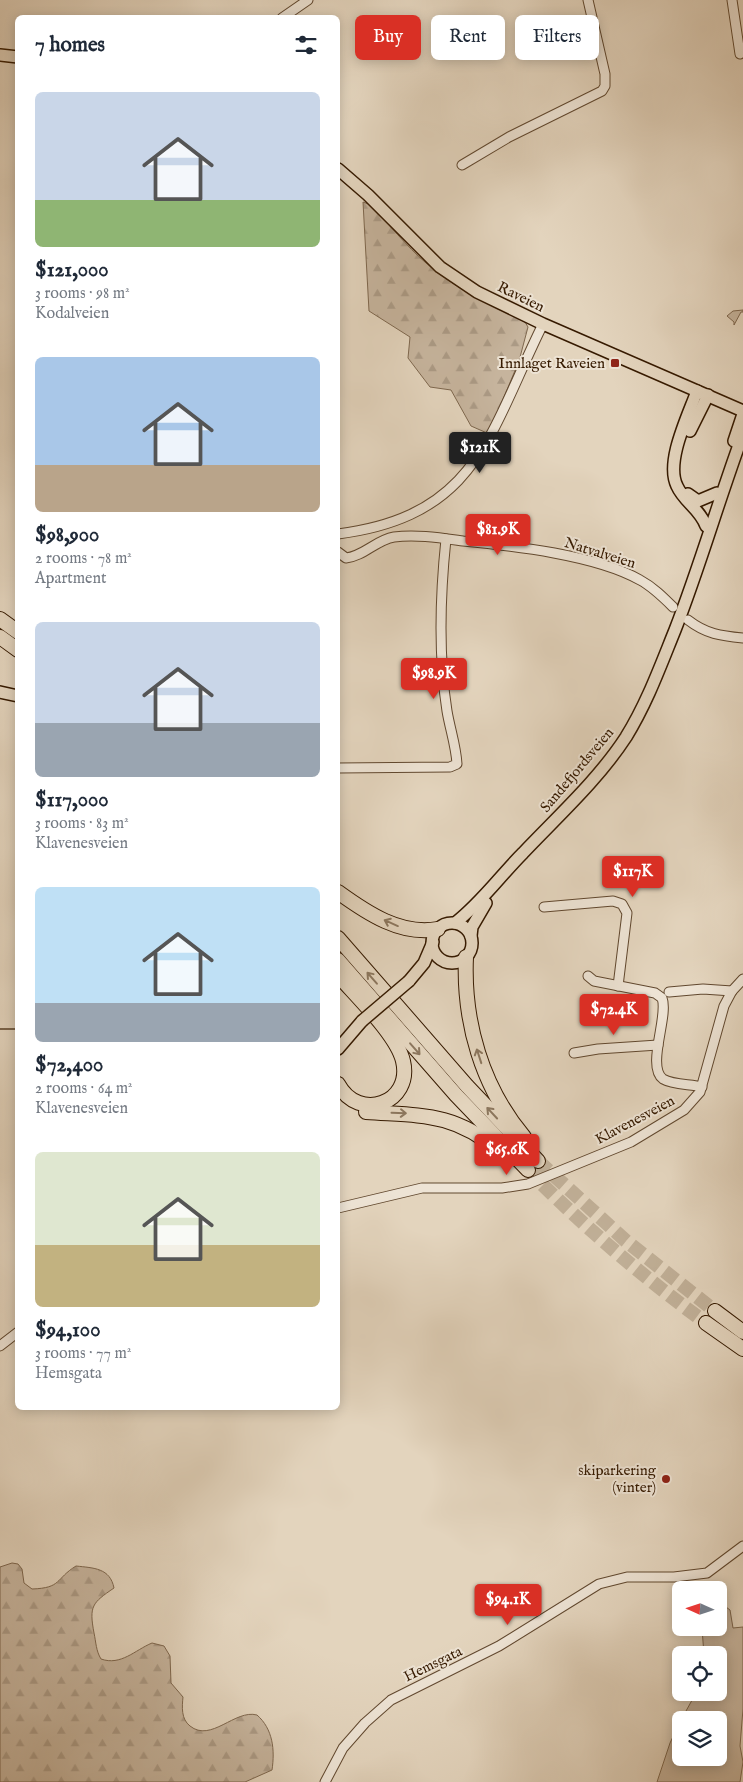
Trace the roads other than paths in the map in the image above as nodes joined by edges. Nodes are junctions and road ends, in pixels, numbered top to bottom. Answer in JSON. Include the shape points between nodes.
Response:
{"nodes":[{"id":1,"x":308,"y":0,"type":"edge"},
{"id":2,"x":588,"y":0,"type":"edge"},
{"id":3,"x":732,"y":0,"type":"edge"},
{"id":4,"x":286,"y":15,"type":"edge"},
{"id":5,"x":740,"y":54,"type":"dead end"},
{"id":6,"x":0,"y":55,"type":"edge"},
{"id":7,"x":15,"y":57,"type":"edge"},
{"id":8,"x":462,"y":165,"type":"dead end"},
{"id":9,"x":340,"y":171,"type":"edge"},
{"id":10,"x":543,"y":324,"type":"junction"},
{"id":11,"x":703,"y":393,"type":"junction"},
{"id":12,"x":743,"y":413,"type":"edge"},
{"id":13,"x":743,"y":434,"type":"edge"},
{"id":14,"x":716,"y":493,"type":"junction"},
{"id":15,"x":706,"y":526,"type":"junction"},
{"id":16,"x":340,"y":534,"type":"edge"},
{"id":17,"x":446,"y":539,"type":"junction"},
{"id":18,"x":340,"y":554,"type":"edge"},
{"id":19,"x":672,"y":607,"type":"dead end"},
{"id":20,"x":0,"y":619,"type":"edge"},
{"id":21,"x":688,"y":620,"type":"dead end"},
{"id":22,"x":15,"y":630,"type":"edge"},
{"id":23,"x":674,"y":631,"type":"junction"},
{"id":24,"x":0,"y":637,"type":"edge"},
{"id":25,"x":743,"y":638,"type":"edge"},
{"id":26,"x":15,"y":648,"type":"edge"},
{"id":27,"x":0,"y":692,"type":"edge"},
{"id":28,"x":15,"y":695,"type":"edge"},
{"id":29,"x":340,"y":768,"type":"edge"},
{"id":30,"x":533,"y":842,"type":"junction"},
{"id":31,"x":340,"y":893,"type":"edge"},
{"id":32,"x":544,"y":907,"type":"dead end"},
{"id":33,"x":454,"y":923,"type":"junction"},
{"id":34,"x":435,"y":935,"type":"junction"},
{"id":35,"x":471,"y":936,"type":"junction"},
{"id":36,"x":340,"y":940,"type":"edge"},
{"id":37,"x":466,"y":957,"type":"junction"},
{"id":38,"x":444,"y":961,"type":"junction"},
{"id":39,"x":340,"y":962,"type":"edge"},
{"id":40,"x":588,"y":976,"type":"dead end"},
{"id":41,"x":340,"y":977,"type":"edge"},
{"id":42,"x":743,"y":979,"type":"edge"},
{"id":43,"x":409,"y":980,"type":"junction"},
{"id":44,"x":618,"y":986,"type":"junction"},
{"id":45,"x":732,"y":991,"type":"junction"},
{"id":46,"x":668,"y":992,"type":"dead end"},
{"id":47,"x":362,"y":1020,"type":"junction"},
{"id":48,"x":340,"y":1036,"type":"edge"},
{"id":49,"x":658,"y":1045,"type":"junction"},
{"id":50,"x":340,"y":1047,"type":"edge"},
{"id":51,"x":574,"y":1053,"type":"dead end"},
{"id":52,"x":340,"y":1087,"type":"edge"},
{"id":53,"x":702,"y":1087,"type":"junction"},
{"id":54,"x":340,"y":1099,"type":"edge"},
{"id":55,"x":532,"y":1165,"type":"junction"},
{"id":56,"x":340,"y":1207,"type":"edge"},
{"id":57,"x":715,"y":1312,"type":"tunnel mouth"},
{"id":58,"x":706,"y":1323,"type":"tunnel mouth"},
{"id":59,"x":743,"y":1332,"type":"edge"},
{"id":60,"x":15,"y":1334,"type":"edge"},
{"id":61,"x":0,"y":1346,"type":"edge"},
{"id":62,"x":743,"y":1349,"type":"edge"},
{"id":63,"x":743,"y":1546,"type":"edge"},
{"id":64,"x":325,"y":1782,"type":"edge"}],
"edges":[{"from":1,"to":4,"type":"street"},
{"from":2,"to":8,"type":"street","via":[[605,74],[602,91]]},
{"from":3,"to":5,"type":"street"},
{"from":6,"to":7,"type":"main road"},
{"from":9,"to":10,"type":"main road","name":"Raveien","via":[[440,266],[477,292]]},
{"from":10,"to":11,"type":"main road","name":"Raveien"},
{"from":10,"to":16,"type":"street","via":[[491,438],[464,476],[439,498],[414,513],[385,525]]},
{"from":11,"to":12,"type":"main road","name":"Raveien"},
{"from":11,"to":14,"type":"main road","via":[[677,469],[682,486],[691,497],[698,501]]},
{"from":11,"to":15,"type":"main road","via":[[674,455],[673,474],[677,487],[699,511]]},
{"from":12,"to":14,"type":"main road","name":"Sandefjordsveien"},
{"from":13,"to":23,"type":"main road","name":"Sandefjordsveien"},
{"from":14,"to":15,"type":"main road","name":"Sandefjordsveien"},
{"from":15,"to":23,"type":"main road","name":"Sandefjordsveien"},
{"from":17,"to":18,"type":"street","name":"Natvalveien","via":[[394,537],[353,557],[346,558]]},
{"from":17,"to":19,"type":"street","name":"Natvalveien","via":[[544,551],[622,572],[640,580]]},
{"from":17,"to":29,"type":"street","via":[[441,584],[442,653],[447,711],[457,764],[450,767]]},
{"from":20,"to":22,"type":"highway"},
{"from":21,"to":25,"type":"street","via":[[713,634]]},
{"from":23,"to":30,"type":"main road","name":"Sandefjordsveien","via":[[651,690],[625,738],[590,783]]},
{"from":24,"to":26,"type":"highway"},
{"from":27,"to":28,"type":"main road"},
{"from":30,"to":33,"type":"main road","name":"Sandefjordsveien","via":[[472,910]]},
{"from":30,"to":35,"type":"main road","name":"Sandefjordsveien","via":[[479,913]]},
{"from":34,"to":31,"type":"highway","one_way":true,"via":[[401,927]]},
{"from":32,"to":44,"type":"street","via":[[613,901],[622,904],[627,912]]},
{"from":33,"to":34,"type":"main road","via":[[445,924]]},
{"from":33,"to":35,"type":"main road","via":[[464,927]]},
{"from":34,"to":38,"type":"main road","via":[[434,951]]},
{"from":34,"to":43,"type":"main road","via":[[424,963]]},
{"from":35,"to":37,"type":"main road","via":[[472,947]]},
{"from":55,"to":36,"type":"highway","one_way":true},
{"from":37,"to":38,"type":"main road","via":[[453,962]]},
{"from":55,"to":37,"type":"highway","one_way":true,"via":[[520,1132],[500,1104],[483,1070],[471,1029]]},
{"from":38,"to":43,"type":"main road"},
{"from":39,"to":55,"type":"highway","one_way":true,"via":[[456,1095]]},
{"from":40,"to":44,"type":"street","name":"Klavenesveien","via":[[594,981]]},
{"from":41,"to":52,"type":"highway","via":[[394,1041],[404,1068],[397,1092],[381,1104],[358,1103]]},
{"from":42,"to":45,"type":"street","name":"Klavenesveien"},
{"from":43,"to":47,"type":"main road","bridge":true},
{"from":44,"to":49,"type":"street","name":"Klavenesveien","via":[[655,993],[662,998],[664,1010]]},
{"from":45,"to":46,"type":"street","via":[[703,988]]},
{"from":45,"to":53,"type":"street","name":"Klavenesveien","via":[[720,1018]]},
{"from":47,"to":48,"type":"main road"},
{"from":47,"to":50,"type":"main road"},
{"from":49,"to":51,"type":"street"},
{"from":49,"to":53,"type":"street","name":"Klavenesveien","via":[[657,1064],[661,1076],[668,1081]]},
{"from":53,"to":56,"type":"street","name":"Klavenesveien","via":[[684,1110],[631,1142],[533,1183],[502,1188],[411,1189]]},
{"from":54,"to":55,"type":"highway","one_way":true,"via":[[357,1111],[431,1116],[455,1124]]},
{"from":57,"to":59,"type":"highway"},
{"from":58,"to":62,"type":"highway"},
{"from":60,"to":61,"type":"street"},
{"from":63,"to":64,"type":"street","name":"Hemsgata","via":[[707,1573],[628,1577],[599,1584],[499,1646],[391,1700],[343,1748]]}]}
